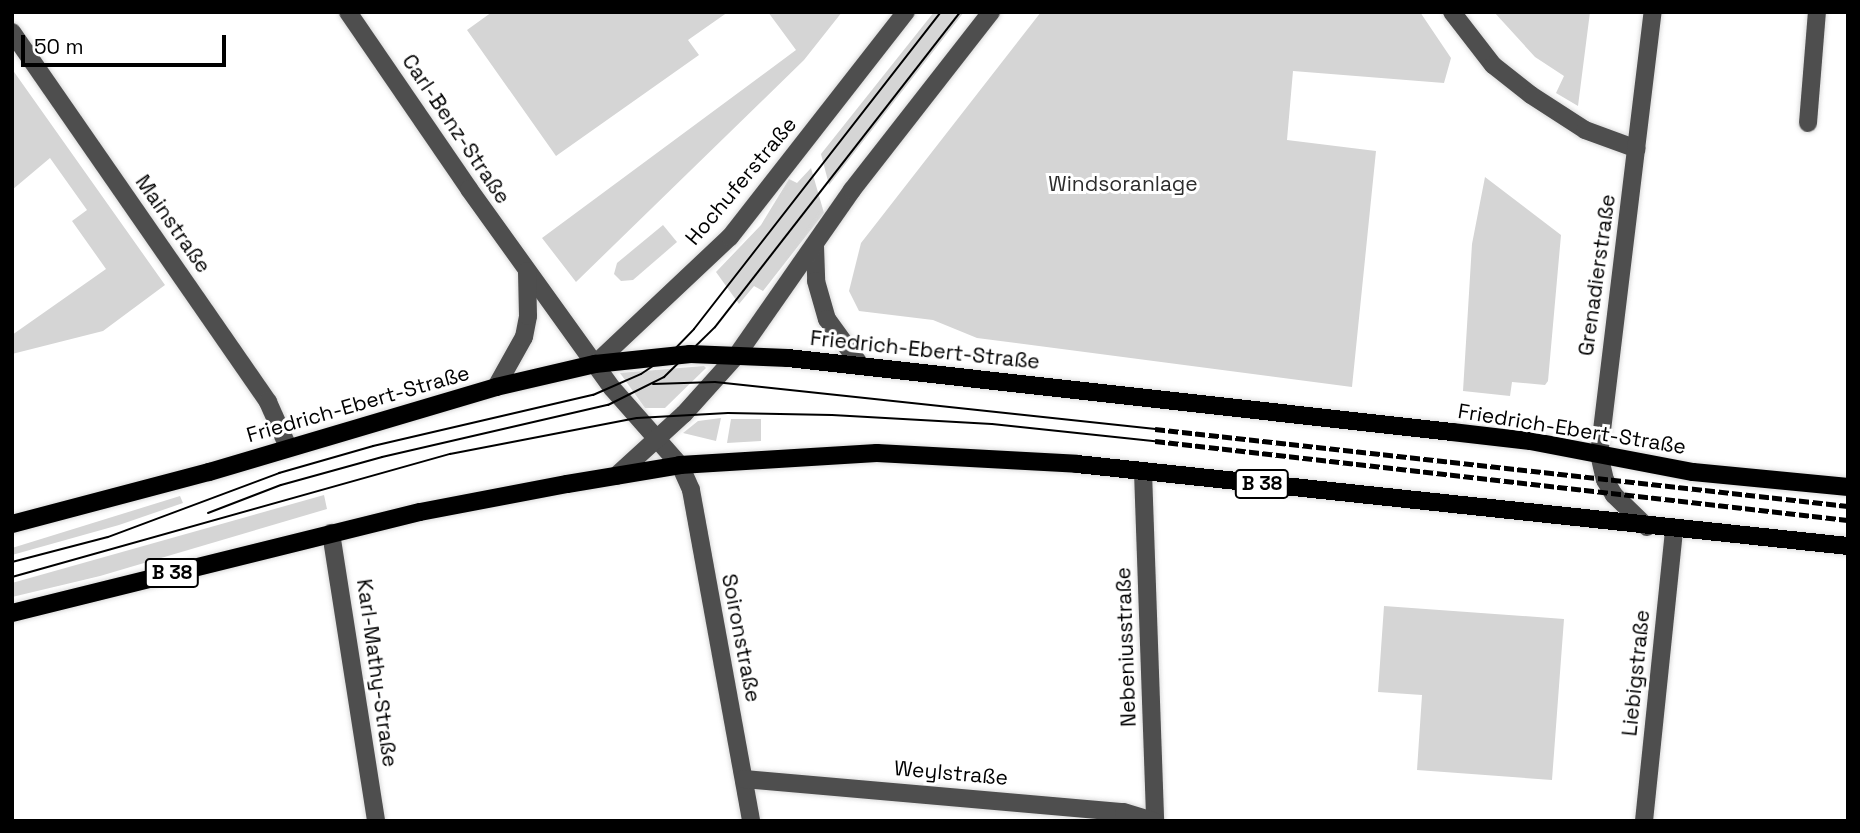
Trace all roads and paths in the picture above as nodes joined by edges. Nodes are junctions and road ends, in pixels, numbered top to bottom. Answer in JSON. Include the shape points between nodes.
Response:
{"nodes":[{"id":1,"x":348,"y":12,"type":"edge"},
{"id":2,"x":906,"y":12,"type":"edge"},
{"id":3,"x":992,"y":12,"type":"edge"},
{"id":4,"x":1452,"y":12,"type":"edge"},
{"id":5,"x":1654,"y":12,"type":"edge"},
{"id":6,"x":1817,"y":12,"type":"edge"},
{"id":7,"x":12,"y":32,"type":"edge"},
{"id":8,"x":1808,"y":124,"type":"dead end"},
{"id":9,"x":1637,"y":149,"type":"junction"},
{"id":10,"x":815,"y":246,"type":"junction"},
{"id":11,"x":527,"y":271,"type":"junction"},
{"id":12,"x":737,"y":355,"type":"junction"},
{"id":13,"x":595,"y":364,"type":"junction"},
{"id":14,"x":861,"y":366,"type":"junction"},
{"id":15,"x":496,"y":387,"type":"junction"},
{"id":16,"x":656,"y":440,"type":"junction"},
{"id":17,"x":288,"y":447,"type":"junction"},
{"id":18,"x":1599,"y":455,"type":"junction"},
{"id":19,"x":680,"y":465,"type":"junction"},
{"id":20,"x":1143,"y":472,"type":"junction"},
{"id":21,"x":616,"y":476,"type":"junction"},
{"id":22,"x":1848,"y":487,"type":"edge"},
{"id":23,"x":12,"y":524,"type":"edge"},
{"id":24,"x":1647,"y":527,"type":"junction"},
{"id":25,"x":331,"y":533,"type":"junction"},
{"id":26,"x":1673,"y":537,"type":"junction"},
{"id":27,"x":1848,"y":546,"type":"edge"},
{"id":28,"x":12,"y":613,"type":"edge"},
{"id":29,"x":744,"y":779,"type":"junction"},
{"id":30,"x":376,"y":821,"type":"edge"},
{"id":31,"x":751,"y":821,"type":"edge"},
{"id":32,"x":1154,"y":821,"type":"edge"},
{"id":33,"x":1644,"y":821,"type":"edge"}],
"edges":[{"from":1,"to":11,"type":"street","name":"Carl-Benz-Straße"},
{"from":2,"to":13,"type":"street","name":"Hochuferstraße","via":[[730,237]]},
{"from":3,"to":10,"type":"street","via":[[852,190]]},
{"from":4,"to":9,"type":"street","via":[[1493,65],[1531,95],[1585,130]]},
{"from":5,"to":9,"type":"street","name":"Grenadierstraße"},
{"from":6,"to":8,"type":"street"},
{"from":7,"to":17,"type":"street","name":"Mainstraße","via":[[268,402]]},
{"from":9,"to":18,"type":"street","name":"Grenadierstraße"},
{"from":10,"to":12,"type":"street"},
{"from":10,"to":14,"type":"street","via":[[816,281],[827,319]]},
{"from":11,"to":13,"type":"street","name":"Carl-Benz-Straße"},
{"from":11,"to":15,"type":"street","via":[[524,337]]},
{"from":12,"to":13,"type":"main road","name":"Friedrich-Ebert-Straße","via":[[668,355]]},
{"from":12,"to":14,"type":"main road","name":"Friedrich-Ebert-Straße"},
{"from":12,"to":16,"type":"street"},
{"from":13,"to":15,"type":"main road","name":"Friedrich-Ebert-Straße"},
{"from":13,"to":16,"type":"street","name":"Carl-Benz-Straße"},
{"from":14,"to":18,"type":"main road","name":"Friedrich-Ebert-Straße","via":[[1517,439]]},
{"from":15,"to":17,"type":"main road","name":"Friedrich-Ebert-Straße"},
{"from":16,"to":19,"type":"street","name":"Carl-Benz-Straße"},
{"from":16,"to":21,"type":"street"},
{"from":17,"to":23,"type":"main road","name":"Friedrich-Ebert-Straße"},
{"from":18,"to":22,"type":"main road","name":"Friedrich-Ebert-Straße","via":[[1693,472]]},
{"from":18,"to":24,"type":"street","name":"Grenadierstraße","via":[[1605,481],[1614,495]]},
{"from":19,"to":20,"type":"main road","number":"B 38","via":[[877,453]]},
{"from":19,"to":21,"type":"main road","number":"B 38"},
{"from":19,"to":29,"type":"street","name":"Soironstraße","via":[[691,490]]},
{"from":20,"to":24,"type":"main road","number":"B 38"},
{"from":20,"to":32,"type":"street","name":"Nebeniusstraße"},
{"from":21,"to":25,"type":"main road","number":"B 38"},
{"from":24,"to":26,"type":"main road","number":"B 38"},
{"from":25,"to":28,"type":"main road","number":"B 38"},
{"from":25,"to":30,"type":"street","name":"Karl-Mathy-Straße"},
{"from":26,"to":27,"type":"main road","number":"B 38"},
{"from":26,"to":33,"type":"street","name":"Liebigstraße"},
{"from":29,"to":31,"type":"street","name":"Soironstraße"},
{"from":29,"to":32,"type":"street","name":"Weylstraße","via":[[1124,812]]}]}
